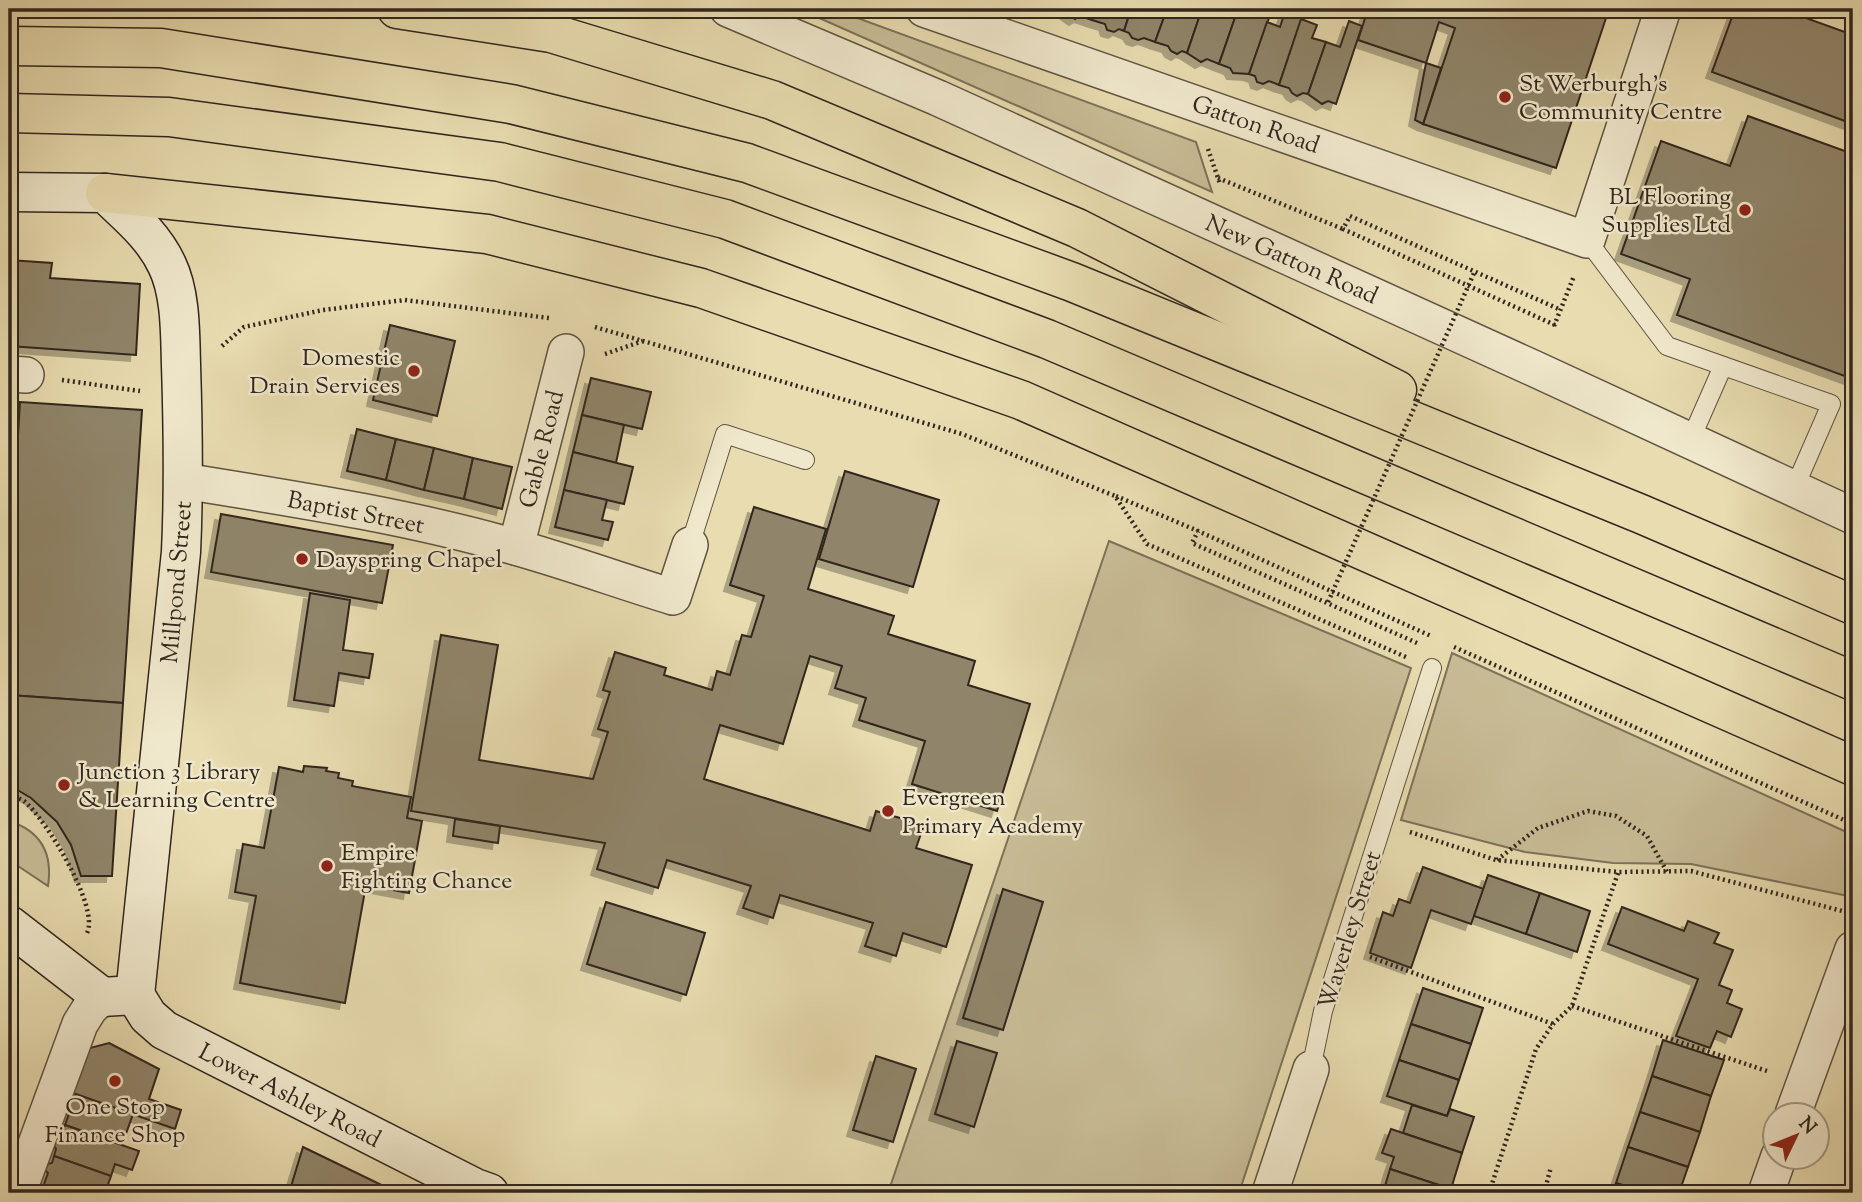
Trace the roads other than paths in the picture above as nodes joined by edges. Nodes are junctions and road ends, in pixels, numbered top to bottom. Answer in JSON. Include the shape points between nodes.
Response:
{"nodes":[{"id":1,"x":397,"y":9,"type":"edge"},
{"id":2,"x":728,"y":9,"type":"edge"},
{"id":3,"x":924,"y":9,"type":"edge"},
{"id":4,"x":1664,"y":9,"type":"edge"},
{"id":5,"x":9,"y":46,"type":"edge"},
{"id":6,"x":9,"y":113,"type":"edge"},
{"id":7,"x":9,"y":192,"type":"edge"},
{"id":8,"x":104,"y":192,"type":"junction"},
{"id":9,"x":1587,"y":240,"type":"junction"},
{"id":10,"x":567,"y":339,"type":"road end"},
{"id":11,"x":1723,"y":366,"type":"junction"},
{"id":12,"x":1690,"y":441,"type":"junction"},
{"id":13,"x":805,"y":460,"type":"dead end"},
{"id":14,"x":184,"y":481,"type":"junction"},
{"id":15,"x":1794,"y":489,"type":"junction"},
{"id":16,"x":1641,"y":514,"type":"junction"},
{"id":17,"x":1853,"y":516,"type":"edge"},
{"id":18,"x":690,"y":545,"type":"joint"},
{"id":19,"x":516,"y":547,"type":"junction"},
{"id":20,"x":1853,"y":605,"type":"edge"},
{"id":21,"x":1434,"y":660,"type":"road end"},
{"id":22,"x":1853,"y":681,"type":"edge"},
{"id":23,"x":1853,"y":766,"type":"edge"},
{"id":24,"x":9,"y":925,"type":"edge"},
{"id":25,"x":1853,"y":949,"type":"edge"},
{"id":26,"x":118,"y":996,"type":"junction"},
{"id":27,"x":1311,"y":1069,"type":"joint"},
{"id":28,"x":1806,"y":1095,"type":"edge"},
{"id":29,"x":1774,"y":1170,"type":"edge"},
{"id":30,"x":479,"y":1192,"type":"edge"},
{"id":31,"x":18,"y":1193,"type":"edge"},
{"id":32,"x":1270,"y":1193,"type":"edge"},
{"id":33,"x":1766,"y":1193,"type":"edge"}],
"edges":[{"from":1,"to":16,"type":"highway","via":[[551,33],[772,100],[1077,228]]},
{"from":2,"to":12,"type":"street","name":"New Gatton Road","via":[[938,98]]},
{"from":3,"to":9,"type":"street","name":"Gatton Road"},
{"from":4,"to":9,"type":"street"},
{"from":5,"to":16,"type":"highway","via":[[187,52],[511,104],[747,163],[1072,282]]},
{"from":6,"to":22,"type":"highway","via":[[169,117],[500,162],[725,219],[1047,339]]},
{"from":7,"to":8,"type":"main road"},
{"from":8,"to":14,"type":"main road","name":"Millpond Street","via":[[143,228],[168,267],[174,288],[180,332]]},
{"from":8,"to":23,"type":"highway","via":[[487,234],[701,288],[1021,400]]},
{"from":9,"to":11,"type":"lane","via":[[1667,346]]},
{"from":10,"to":19,"type":"street","name":"Gable Road"},
{"from":11,"to":12,"type":"lane"},
{"from":11,"to":15,"type":"lane","via":[[1831,404]]},
{"from":12,"to":15,"type":"street","name":"New Gatton Road"},
{"from":13,"to":18,"type":"lane","via":[[725,434]]},
{"from":14,"to":19,"type":"street","name":"Baptist Street","via":[[362,510]]},
{"from":14,"to":26,"type":"main road","name":"Millpond Street","via":[[181,552]]},
{"from":15,"to":17,"type":"street","name":"New Gatton Road"},
{"from":16,"to":20,"type":"highway"},
{"from":18,"to":19,"type":"street","name":"Baptist Street","via":[[673,597]]},
{"from":21,"to":27,"type":"lane","name":"Waverley Street","via":[[1323,1011]]},
{"from":24,"to":26,"type":"main road","name":"Lower Ashley Road","via":[[64,969]]},
{"from":25,"to":28,"type":"street"},
{"from":26,"to":30,"type":"main road","name":"Lower Ashley Road","via":[[164,1030]]},
{"from":26,"to":31,"type":"street","via":[[90,1008],[80,1024]]},
{"from":27,"to":32,"type":"street","name":"Waverley Street"},
{"from":29,"to":33,"type":"street"}]}
